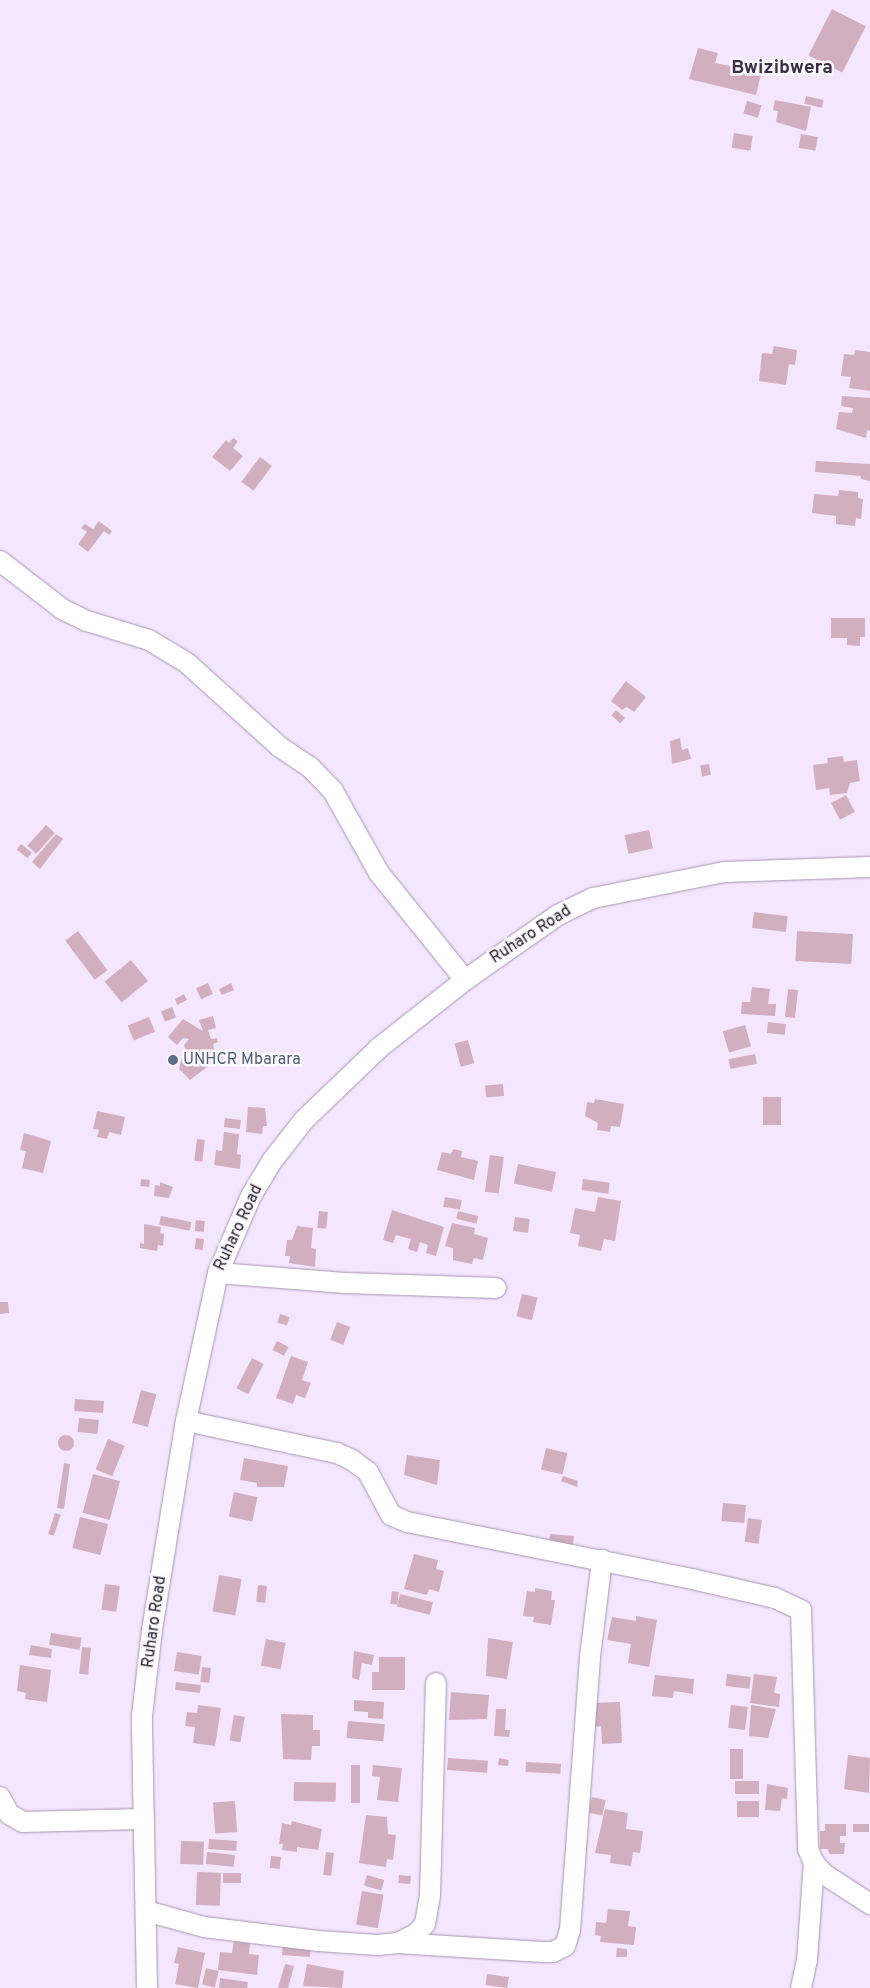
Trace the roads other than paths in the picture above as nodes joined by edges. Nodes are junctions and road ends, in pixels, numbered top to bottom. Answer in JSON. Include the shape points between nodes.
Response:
{"nodes":[{"id":1,"x":0,"y":561,"type":"edge"},
{"id":2,"x":870,"y":867,"type":"edge"},
{"id":3,"x":464,"y":980,"type":"junction"},
{"id":4,"x":218,"y":1273,"type":"junction"},
{"id":5,"x":496,"y":1288,"type":"dead end"},
{"id":6,"x":186,"y":1421,"type":"junction"},
{"id":7,"x":602,"y":1560,"type":"junction"},
{"id":8,"x":436,"y":1683,"type":"dead end"},
{"id":9,"x":0,"y":1797,"type":"edge"},
{"id":10,"x":142,"y":1819,"type":"junction"},
{"id":11,"x":814,"y":1863,"type":"junction"},
{"id":12,"x":870,"y":1904,"type":"edge"},
{"id":13,"x":146,"y":1911,"type":"junction"},
{"id":14,"x":397,"y":1943,"type":"junction"},
{"id":15,"x":147,"y":1988,"type":"edge"},
{"id":16,"x":801,"y":1988,"type":"edge"}],
"edges":[{"from":1,"to":3,"type":"street","via":[[62,609],[87,621],[149,640],[188,663],[280,747],[310,767],[333,791],[379,873]]},
{"from":2,"to":3,"type":"street","name":"Ruharo Road","via":[[724,872],[594,898],[526,935]]},
{"from":3,"to":4,"type":"street","name":"Ruharo Road","via":[[379,1048],[304,1120],[272,1161],[251,1196]]},
{"from":4,"to":5,"type":"street","via":[[344,1283]]},
{"from":4,"to":6,"type":"street","name":"Ruharo Road"},
{"from":6,"to":7,"type":"street","via":[[352,1460],[368,1472],[386,1508],[396,1519]]},
{"from":6,"to":10,"type":"street","name":"Ruharo Road","via":[[143,1706]]},
{"from":7,"to":11,"type":"street","via":[[775,1598],[801,1610],[807,1834],[808,1849]]},
{"from":7,"to":14,"type":"street","via":[[590,1657],[570,1930],[565,1946],[553,1952],[543,1952]]},
{"from":8,"to":14,"type":"street","via":[[430,1895],[425,1924],[416,1934]]},
{"from":9,"to":10,"type":"street","via":[[9,1814],[23,1822]]},
{"from":10,"to":13,"type":"street","name":"Ruharo Road"},
{"from":11,"to":12,"type":"street","via":[[824,1874]]},
{"from":11,"to":16,"type":"street","via":[[807,1960]]},
{"from":13,"to":14,"type":"street","via":[[204,1926],[308,1940],[378,1945]]},
{"from":13,"to":15,"type":"street","name":"Ruharo Road"}]}
